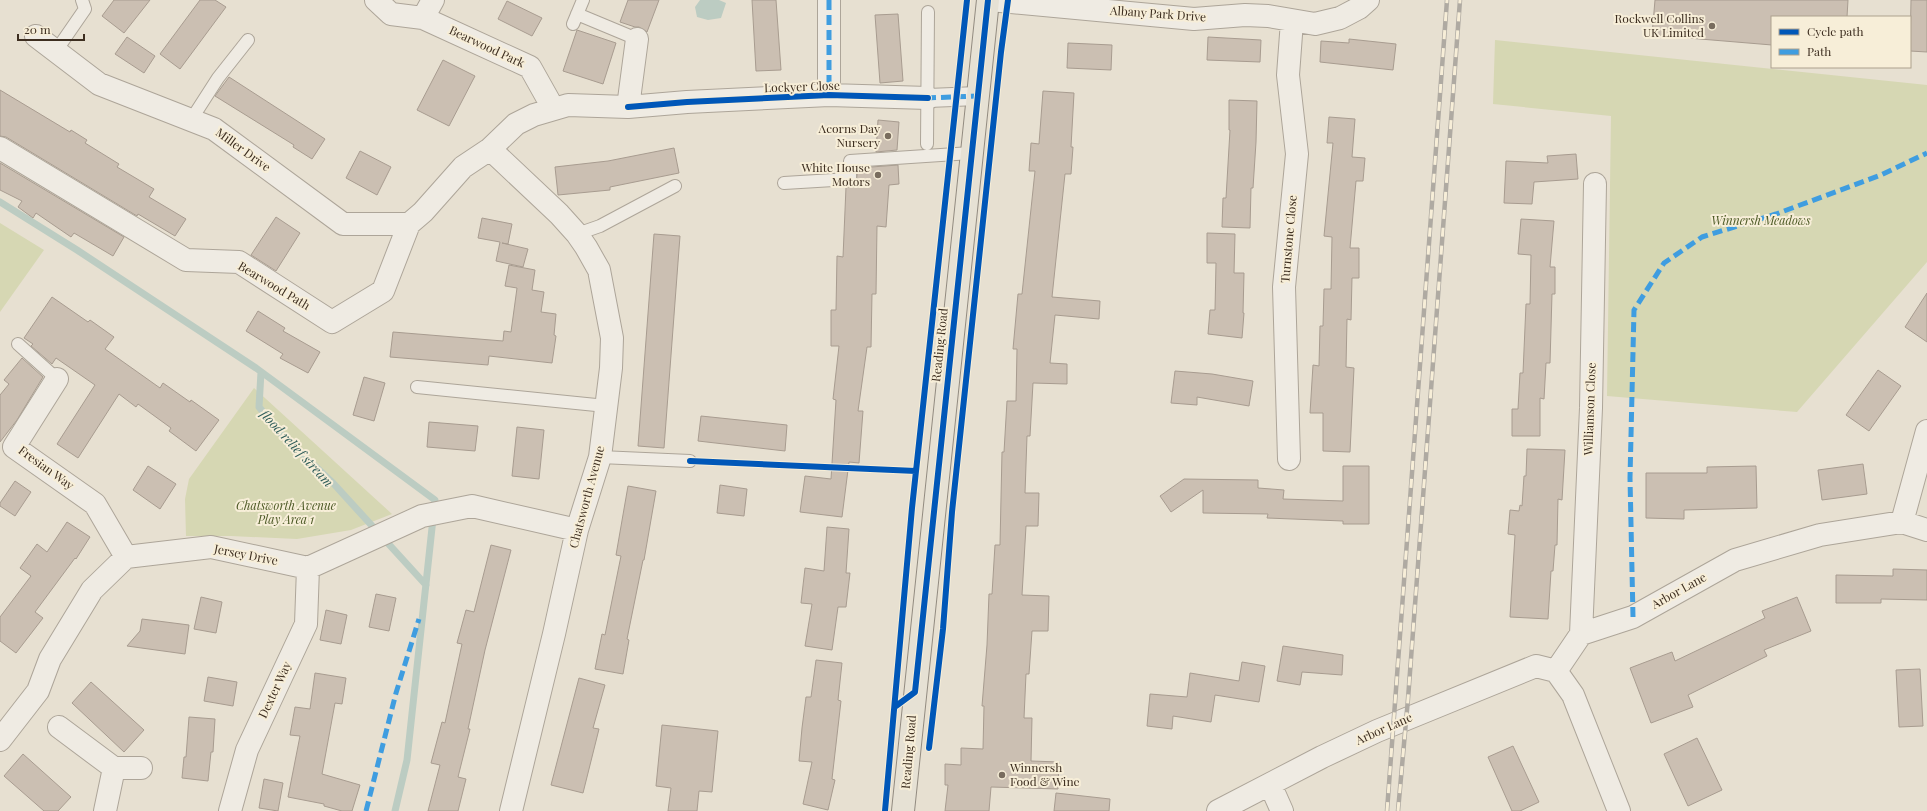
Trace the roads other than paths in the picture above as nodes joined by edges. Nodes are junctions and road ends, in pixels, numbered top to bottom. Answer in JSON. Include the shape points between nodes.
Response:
{"nodes":[{"id":1,"x":82,"y":0,"type":"edge"},
{"id":2,"x":376,"y":0,"type":"edge"},
{"id":3,"x":583,"y":0,"type":"edge"},
{"id":4,"x":829,"y":0,"type":"edge"},
{"id":5,"x":989,"y":0,"type":"edge"},
{"id":6,"x":1368,"y":0,"type":"edge"},
{"id":7,"x":428,"y":9,"type":"edge"},
{"id":8,"x":928,"y":12,"type":"dead end"},
{"id":9,"x":1292,"y":21,"type":"junction"},
{"id":10,"x":36,"y":36,"type":"dead end"},
{"id":11,"x":637,"y":39,"type":"joint"},
{"id":12,"x":248,"y":40,"type":"dead end"},
{"id":13,"x":56,"y":51,"type":"junction"},
{"id":14,"x":830,"y":95,"type":"junction"},
{"id":15,"x":978,"y":96,"type":"junction"},
{"id":16,"x":928,"y":98,"type":"junction"},
{"id":17,"x":628,"y":107,"type":"junction"},
{"id":18,"x":553,"y":108,"type":"junction"},
{"id":19,"x":191,"y":120,"type":"junction"},
{"id":20,"x":928,"y":144,"type":"dead end"},
{"id":21,"x":0,"y":148,"type":"edge"},
{"id":22,"x":490,"y":149,"type":"junction"},
{"id":23,"x":971,"y":153,"type":"junction"},
{"id":24,"x":784,"y":183,"type":"dead end"},
{"id":25,"x":1595,"y":184,"type":"dead end"},
{"id":26,"x":675,"y":186,"type":"dead end"},
{"id":27,"x":409,"y":224,"type":"junction"},
{"id":28,"x":577,"y":234,"type":"junction"},
{"id":29,"x":18,"y":344,"type":"dead end"},
{"id":30,"x":57,"y":379,"type":"joint"},
{"id":31,"x":417,"y":388,"type":"dead end"},
{"id":32,"x":606,"y":406,"type":"junction"},
{"id":33,"x":1927,"y":431,"type":"edge"},
{"id":34,"x":600,"y":457,"type":"junction"},
{"id":35,"x":1289,"y":459,"type":"dead end"},
{"id":36,"x":690,"y":461,"type":"dead end"},
{"id":37,"x":1902,"y":522,"type":"junction"},
{"id":38,"x":577,"y":530,"type":"junction"},
{"id":39,"x":1927,"y":530,"type":"edge"},
{"id":40,"x":126,"y":556,"type":"junction"},
{"id":41,"x":308,"y":568,"type":"junction"},
{"id":42,"x":1581,"y":634,"type":"junction"},
{"id":43,"x":1556,"y":671,"type":"junction"},
{"id":44,"x":59,"y":727,"type":"dead end"},
{"id":45,"x":0,"y":740,"type":"edge"},
{"id":46,"x":114,"y":768,"type":"junction"},
{"id":47,"x":141,"y":768,"type":"dead end"},
{"id":48,"x":1270,"y":784,"type":"junction"},
{"id":49,"x":105,"y":811,"type":"edge"},
{"id":50,"x":230,"y":811,"type":"edge"},
{"id":51,"x":511,"y":811,"type":"edge"},
{"id":52,"x":903,"y":811,"type":"edge"},
{"id":53,"x":1218,"y":811,"type":"edge"},
{"id":54,"x":1282,"y":811,"type":"edge"},
{"id":55,"x":1619,"y":811,"type":"edge"}],
"edges":[{"from":1,"to":13,"type":"lane","via":[[85,9]]},
{"from":2,"to":7,"type":"street","name":"Bearwood Park","via":[[391,14]]},
{"from":3,"to":11,"type":"lane","via":[[575,19]]},
{"from":4,"to":14,"type":"street","name":"Lockyer Close"},
{"from":5,"to":9,"type":"street","name":"Albany Park Drive","via":[[1194,19],[1245,15]]},
{"from":5,"to":15,"type":"main road","name":"Reading Road"},
{"from":6,"to":9,"type":"street","name":"Albany Park Drive","via":[[1340,18],[1315,24]]},
{"from":7,"to":18,"type":"street","name":"Bearwood Park","via":[[530,67]]},
{"from":8,"to":16,"type":"lane"},
{"from":9,"to":35,"type":"street","name":"Turnstone Close","via":[[1288,75],[1297,154],[1284,287]]},
{"from":10,"to":13,"type":"street","name":"Miller Drive"},
{"from":11,"to":17,"type":"street"},
{"from":12,"to":19,"type":"lane","via":[[218,78]]},
{"from":13,"to":19,"type":"street","name":"Miller Drive","via":[[99,84]]},
{"from":14,"to":16,"type":"street","name":"Lockyer Close"},
{"from":14,"to":17,"type":"street","name":"Lockyer Close"},
{"from":15,"to":16,"type":"street","name":"Lockyer Close"},
{"from":15,"to":23,"type":"main road","name":"Reading Road"},
{"from":16,"to":20,"type":"lane"},
{"from":17,"to":18,"type":"street","name":"Lockyer Close","via":[[568,105]]},
{"from":18,"to":22,"type":"street","name":"Lockyer Close","via":[[516,124]]},
{"from":19,"to":27,"type":"street","name":"Miller Drive","via":[[214,129],[343,224]]},
{"from":21,"to":27,"type":"street","name":"Bearwood Path","via":[[186,260],[240,262],[332,322],[383,291]]},
{"from":22,"to":27,"type":"street","name":"Bearwood Path","via":[[463,167]]},
{"from":22,"to":28,"type":"street","name":"Chatsworth Avenue"},
{"from":23,"to":24,"type":"lane","via":[[850,161],[850,179]]},
{"from":23,"to":52,"type":"main road","name":"Reading Road"},
{"from":25,"to":42,"type":"street","name":"Williamson Close","via":[[1591,408]]},
{"from":26,"to":28,"type":"lane","via":[[600,226]]},
{"from":28,"to":32,"type":"street","name":"Chatsworth Avenue","via":[[599,270],[610,324],[611,368]]},
{"from":29,"to":30,"type":"lane","name":"Fresian Way"},
{"from":30,"to":40,"type":"street","name":"Fresian Way","via":[[14,447],[95,504]]},
{"from":31,"to":32,"type":"lane"},
{"from":32,"to":34,"type":"street","name":"Chatsworth Avenue"},
{"from":33,"to":37,"type":"street"},
{"from":34,"to":36,"type":"lane"},
{"from":34,"to":38,"type":"street","name":"Chatsworth Avenue"},
{"from":37,"to":39,"type":"street"},
{"from":37,"to":42,"type":"street","name":"Arbor Lane","via":[[1820,535],[1735,560],[1633,617]]},
{"from":38,"to":41,"type":"street","via":[[472,506],[422,516]]},
{"from":38,"to":51,"type":"street","name":"Chatsworth Avenue"},
{"from":40,"to":41,"type":"street","name":"Jersey Drive","via":[[211,548]]},
{"from":40,"to":45,"type":"street","via":[[92,590],[50,659],[38,691]]},
{"from":41,"to":50,"type":"street","name":"Dexter Way","via":[[306,624],[247,750]]},
{"from":42,"to":43,"type":"street"},
{"from":43,"to":48,"type":"street","name":"Arbor Lane","via":[[1536,666],[1464,694],[1377,731]]},
{"from":43,"to":55,"type":"street","via":[[1574,695]]},
{"from":44,"to":46,"type":"street"},
{"from":46,"to":47,"type":"street"},
{"from":46,"to":49,"type":"street"},
{"from":48,"to":53,"type":"street","name":"Arbor Lane"},
{"from":48,"to":54,"type":"street"}]}
